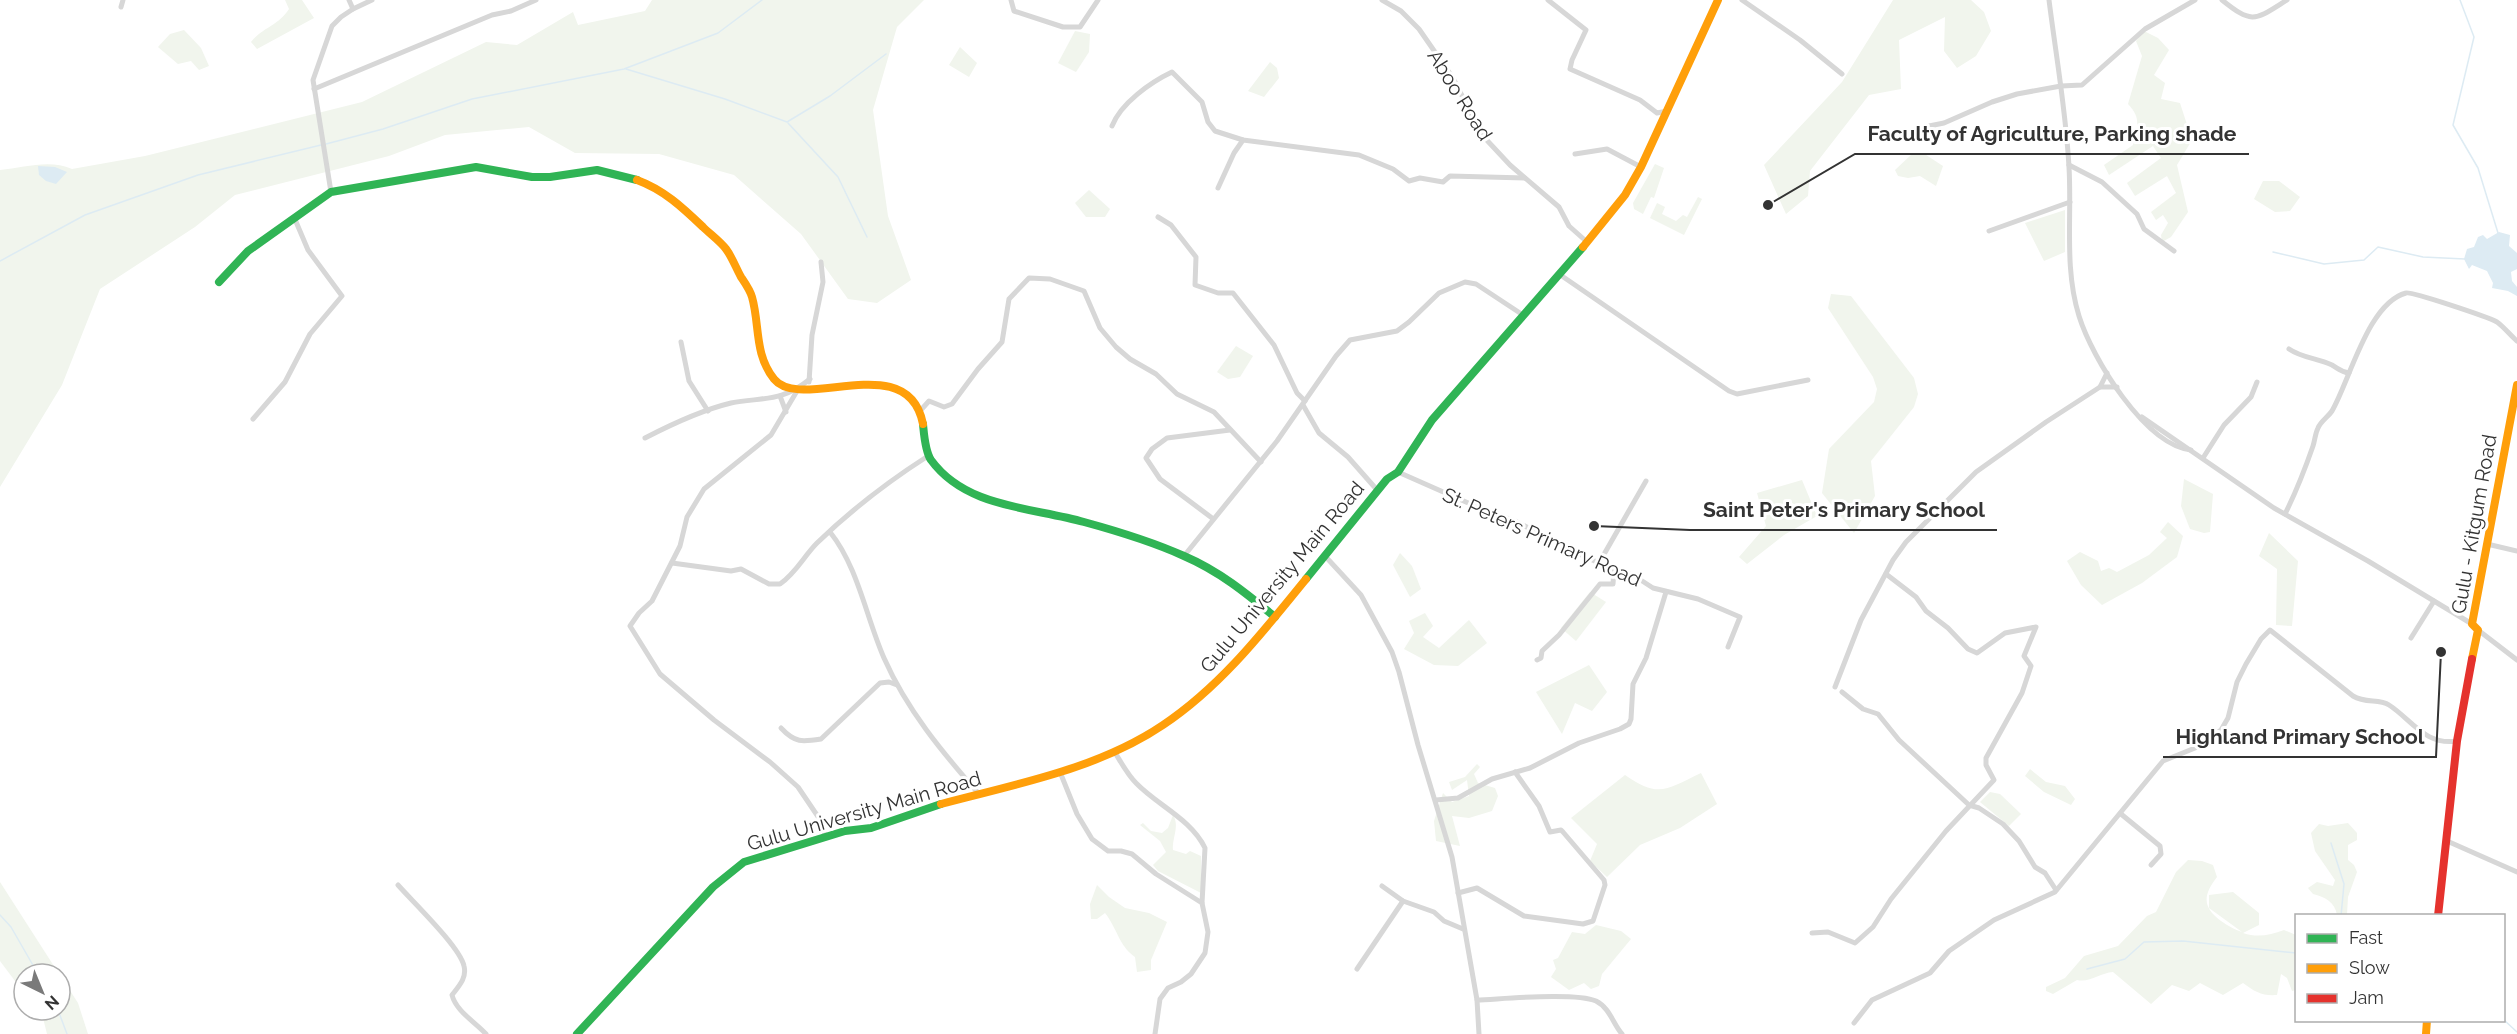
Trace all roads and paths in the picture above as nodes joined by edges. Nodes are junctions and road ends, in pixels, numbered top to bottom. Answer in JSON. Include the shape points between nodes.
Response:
{"nodes":[{"id":1,"x":123,"y":0,"type":"edge"},
{"id":2,"x":349,"y":0,"type":"edge"},
{"id":3,"x":372,"y":0,"type":"edge"},
{"id":4,"x":536,"y":0,"type":"edge"},
{"id":5,"x":1011,"y":0,"type":"edge"},
{"id":6,"x":1098,"y":0,"type":"edge"},
{"id":7,"x":1383,"y":0,"type":"edge"},
{"id":8,"x":1548,"y":0,"type":"edge"},
{"id":9,"x":1718,"y":0,"type":"edge"},
{"id":10,"x":1742,"y":0,"type":"edge"},
{"id":11,"x":2049,"y":0,"type":"edge"},
{"id":12,"x":2195,"y":0,"type":"edge"},
{"id":13,"x":2222,"y":0,"type":"edge"},
{"id":14,"x":2287,"y":0,"type":"edge"},
{"id":15,"x":121,"y":7,"type":"dead end"},
{"id":16,"x":352,"y":9,"type":"junction"},
{"id":17,"x":1842,"y":74,"type":"dead end"},
{"id":18,"x":2061,"y":86,"type":"junction"},
{"id":19,"x":314,"y":89,"type":"junction"},
{"id":20,"x":1667,"y":111,"type":"junction"},
{"id":21,"x":1112,"y":126,"type":"dead end"},
{"id":22,"x":1929,"y":126,"type":"dead end"},
{"id":23,"x":1243,"y":140,"type":"junction"},
{"id":24,"x":1575,"y":154,"type":"dead end"},
{"id":25,"x":2069,"y":165,"type":"junction"},
{"id":26,"x":1641,"y":167,"type":"junction"},
{"id":27,"x":1525,"y":178,"type":"junction"},
{"id":28,"x":1218,"y":188,"type":"dead end"},
{"id":29,"x":332,"y":192,"type":"junction"},
{"id":30,"x":2070,"y":202,"type":"junction"},
{"id":31,"x":294,"y":217,"type":"junction"},
{"id":32,"x":1158,"y":217,"type":"dead end"},
{"id":33,"x":1989,"y":231,"type":"dead end"},
{"id":34,"x":1587,"y":242,"type":"junction"},
{"id":35,"x":2174,"y":251,"type":"dead end"},
{"id":36,"x":822,"y":262,"type":"dead end"},
{"id":37,"x":1559,"y":274,"type":"junction"},
{"id":38,"x":219,"y":282,"type":"dead end"},
{"id":39,"x":1522,"y":315,"type":"junction"},
{"id":40,"x":2517,"y":340,"type":"edge"},
{"id":41,"x":681,"y":342,"type":"dead end"},
{"id":42,"x":2289,"y":349,"type":"dead end"},
{"id":43,"x":2108,"y":373,"type":"junction"},
{"id":44,"x":2349,"y":373,"type":"junction"},
{"id":45,"x":810,"y":379,"type":"junction"},
{"id":46,"x":1808,"y":380,"type":"dead end"},
{"id":47,"x":2257,"y":382,"type":"dead end"},
{"id":48,"x":2517,"y":385,"type":"edge"},
{"id":49,"x":2100,"y":387,"type":"junction"},
{"id":50,"x":2117,"y":387,"type":"junction"},
{"id":51,"x":809,"y":389,"type":"junction"},
{"id":52,"x":796,"y":391,"type":"junction"},
{"id":53,"x":780,"y":396,"type":"junction"},
{"id":54,"x":1304,"y":403,"type":"junction"},
{"id":55,"x":708,"y":411,"type":"junction"},
{"id":56,"x":920,"y":411,"type":"junction"},
{"id":57,"x":786,"y":412,"type":"junction"},
{"id":58,"x":253,"y":419,"type":"dead end"},
{"id":59,"x":1230,"y":430,"type":"junction"},
{"id":60,"x":645,"y":438,"type":"dead end"},
{"id":61,"x":928,"y":456,"type":"junction"},
{"id":62,"x":2203,"y":458,"type":"junction"},
{"id":63,"x":1261,"y":462,"type":"junction"},
{"id":64,"x":1398,"y":472,"type":"junction"},
{"id":65,"x":1646,"y":481,"type":"dead end"},
{"id":66,"x":1378,"y":491,"type":"junction"},
{"id":67,"x":2285,"y":514,"type":"junction"},
{"id":68,"x":1212,"y":518,"type":"junction"},
{"id":69,"x":830,"y":532,"type":"junction"},
{"id":70,"x":2487,"y":544,"type":"junction"},
{"id":71,"x":2517,"y":551,"type":"edge"},
{"id":72,"x":1184,"y":556,"type":"junction"},
{"id":73,"x":1325,"y":556,"type":"junction"},
{"id":74,"x":672,"y":563,"type":"junction"},
{"id":75,"x":1599,"y":563,"type":"junction"},
{"id":76,"x":1614,"y":570,"type":"junction"},
{"id":77,"x":1886,"y":574,"type":"junction"},
{"id":78,"x":1666,"y":592,"type":"junction"},
{"id":79,"x":2434,"y":601,"type":"junction"},
{"id":80,"x":1275,"y":617,"type":"junction"},
{"id":81,"x":2475,"y":627,"type":"junction"},
{"id":82,"x":2411,"y":638,"type":"dead end"},
{"id":83,"x":1728,"y":647,"type":"dead end"},
{"id":84,"x":1538,"y":660,"type":"dead end"},
{"id":85,"x":2517,"y":660,"type":"edge"},
{"id":86,"x":898,"y":686,"type":"junction"},
{"id":87,"x":1835,"y":687,"type":"dead end"},
{"id":88,"x":1842,"y":692,"type":"dead end"},
{"id":89,"x":782,"y":728,"type":"dead end"},
{"id":90,"x":2457,"y":741,"type":"junction"},
{"id":91,"x":1114,"y":751,"type":"junction"},
{"id":92,"x":1060,"y":772,"type":"junction"},
{"id":93,"x":1515,"y":772,"type":"junction"},
{"id":94,"x":979,"y":794,"type":"junction"},
{"id":95,"x":1436,"y":800,"type":"junction"},
{"id":96,"x":1969,"y":805,"type":"junction"},
{"id":97,"x":2121,"y":814,"type":"junction"},
{"id":98,"x":825,"y":837,"type":"junction"},
{"id":99,"x":2447,"y":841,"type":"junction"},
{"id":100,"x":2151,"y":865,"type":"dead end"},
{"id":101,"x":2517,"y":872,"type":"edge"},
{"id":102,"x":398,"y":885,"type":"dead end"},
{"id":103,"x":1382,"y":886,"type":"dead end"},
{"id":104,"x":2056,"y":890,"type":"junction"},
{"id":105,"x":1458,"y":893,"type":"junction"},
{"id":106,"x":1403,"y":901,"type":"junction"},
{"id":107,"x":1202,"y":903,"type":"junction"},
{"id":108,"x":2438,"y":914,"type":"edge"},
{"id":109,"x":1463,"y":929,"type":"junction"},
{"id":110,"x":1812,"y":933,"type":"dead end"},
{"id":111,"x":1357,"y":969,"type":"dead end"},
{"id":112,"x":1477,"y":1000,"type":"junction"},
{"id":113,"x":1854,"y":1023,"type":"dead end"},
{"id":114,"x":486,"y":1034,"type":"edge"},
{"id":115,"x":577,"y":1034,"type":"edge"},
{"id":116,"x":1155,"y":1034,"type":"edge"},
{"id":117,"x":1479,"y":1034,"type":"edge"},
{"id":118,"x":1622,"y":1034,"type":"edge"}],
"edges":[{"from":1,"to":15,"type":"street"},
{"from":2,"to":16,"type":"street"},
{"from":3,"to":16,"type":"street"},
{"from":4,"to":19,"type":"street"},
{"from":5,"to":6,"type":"street","via":[[1014,11],[1063,27],[1080,27]]},
{"from":7,"to":27,"type":"street","name":"Aboo Road","via":[[1419,29],[1453,78],[1482,135]]},
{"from":8,"to":20,"type":"street","via":[[1586,30],[1572,60],[1573,72],[1640,100],[1657,113]]},
{"from":9,"to":20,"type":"street","name":"Gulu University Main Road"},
{"from":10,"to":17,"type":"street"},
{"from":11,"to":18,"type":"street"},
{"from":12,"to":18,"type":"street","via":[[2145,29],[2082,85]]},
{"from":13,"to":14,"type":"street","via":[[2244,17],[2252,18]]},
{"from":16,"to":19,"type":"street","via":[[332,26],[314,73]]},
{"from":18,"to":22,"type":"street","via":[[2017,94]]},
{"from":18,"to":25,"type":"street"},
{"from":19,"to":29,"type":"street"},
{"from":20,"to":26,"type":"street","name":"Gulu University Main Road"},
{"from":21,"to":23,"type":"street","via":[[1146,87],[1172,72],[1202,102],[1215,131]]},
{"from":23,"to":27,"type":"street","via":[[1359,155],[1393,169],[1409,181],[1420,178],[1443,183],[1450,176]]},
{"from":23,"to":28,"type":"street"},
{"from":24,"to":26,"type":"street","via":[[1607,149]]},
{"from":25,"to":30,"type":"street"},
{"from":25,"to":35,"type":"street","via":[[2102,183],[2137,214],[2144,230]]},
{"from":26,"to":34,"type":"street","name":"Gulu University Main Road","via":[[1625,195]]},
{"from":27,"to":34,"type":"street","name":"Aboo Road","via":[[1546,193],[1569,226]]},
{"from":29,"to":31,"type":"street"},
{"from":29,"to":52,"type":"street","via":[[476,167],[532,177],[603,170],[656,186],[725,248],[752,295],[759,351],[773,378]]},
{"from":30,"to":33,"type":"street"},
{"from":30,"to":43,"type":"street","via":[[2073,293],[2084,328]]},
{"from":31,"to":38,"type":"street","via":[[248,251]]},
{"from":31,"to":58,"type":"street","via":[[308,250],[342,296],[310,334],[285,382]]},
{"from":32,"to":54,"type":"street","via":[[1171,225],[1196,257],[1195,285],[1218,293],[1233,293],[1243,303],[1279,352]]},
{"from":34,"to":37,"type":"street","name":"Gulu University Main Road"},
{"from":36,"to":45,"type":"street","via":[[823,282],[812,335]]},
{"from":37,"to":39,"type":"street","name":"Gulu University Main Road"},
{"from":37,"to":46,"type":"street","via":[[1729,391],[1746,392]]},
{"from":39,"to":54,"type":"street","via":[[1476,284],[1458,284],[1439,293],[1397,331],[1350,340]]},
{"from":39,"to":64,"type":"street","name":"Gulu University Main Road","via":[[1432,420]]},
{"from":40,"to":44,"type":"street","via":[[2497,322],[2476,313],[2405,293],[2387,305],[2373,323]]},
{"from":41,"to":55,"type":"street","via":[[689,381]]},
{"from":42,"to":44,"type":"street","via":[[2298,356]]},
{"from":43,"to":49,"type":"street"},
{"from":43,"to":50,"type":"street"},
{"from":44,"to":67,"type":"street","via":[[2333,410],[2318,428]]},
{"from":45,"to":51,"type":"street"},
{"from":45,"to":52,"type":"street"},
{"from":47,"to":62,"type":"street","via":[[2251,397],[2224,425]]},
{"from":48,"to":70,"type":"street","name":"Gulu - Kitgum Road"},
{"from":49,"to":50,"type":"street"},
{"from":49,"to":77,"type":"street","via":[[1976,472],[1906,542]]},
{"from":50,"to":62,"type":"street","via":[[2157,436]]},
{"from":51,"to":52,"type":"street"},
{"from":51,"to":56,"type":"street","via":[[887,386]]},
{"from":52,"to":53,"type":"street"},
{"from":52,"to":57,"type":"street"},
{"from":53,"to":55,"type":"street"},
{"from":53,"to":57,"type":"street"},
{"from":54,"to":63,"type":"street"},
{"from":54,"to":66,"type":"street","via":[[1319,433]]},
{"from":55,"to":60,"type":"street"},
{"from":56,"to":59,"type":"street","via":[[929,401],[944,407],[952,404],[1002,342],[1010,297],[1033,277],[1084,291],[1100,328],[1116,346],[1177,394],[1214,412]]},
{"from":56,"to":61,"type":"street"},
{"from":57,"to":74,"type":"street","via":[[771,435],[704,489],[687,517]]},
{"from":59,"to":63,"type":"street"},
{"from":59,"to":68,"type":"street","via":[[1167,438],[1146,458],[1160,479]]},
{"from":61,"to":69,"type":"street","via":[[868,497]]},
{"from":61,"to":72,"type":"street","via":[[953,482],[979,496],[1084,522]]},
{"from":62,"to":67,"type":"street"},
{"from":63,"to":68,"type":"street"},
{"from":64,"to":66,"type":"street","name":"Gulu University Main Road"},
{"from":64,"to":75,"type":"street","name":"St. Peters Primary Road","via":[[1515,521]]},
{"from":65,"to":75,"type":"street"},
{"from":66,"to":73,"type":"street","name":"Gulu University Main Road"},
{"from":67,"to":79,"type":"street"},
{"from":68,"to":72,"type":"street"},
{"from":69,"to":74,"type":"street","via":[[777,585],[741,569]]},
{"from":69,"to":86,"type":"street","via":[[847,560]]},
{"from":70,"to":71,"type":"street"},
{"from":70,"to":81,"type":"street","name":"Gulu - Kitgum Road"},
{"from":72,"to":80,"type":"street","via":[[1233,582]]},
{"from":73,"to":80,"type":"street","name":"Gulu University Main Road"},
{"from":73,"to":95,"type":"street","via":[[1361,595],[1392,652]]},
{"from":74,"to":98,"type":"street","via":[[652,601],[630,627],[660,674],[798,786],[823,824]]},
{"from":75,"to":76,"type":"street","name":"St. Peters Primary Road"},
{"from":76,"to":78,"type":"street","name":"St. Peters Primary Road"},
{"from":76,"to":84,"type":"street","via":[[1613,584],[1600,584]]},
{"from":77,"to":87,"type":"street","via":[[1861,620]]},
{"from":77,"to":96,"type":"street","via":[[1977,653],[2005,633],[2037,628],[2024,656],[2031,666],[2022,693],[1986,758],[1994,781]]},
{"from":78,"to":83,"type":"street","name":"St. Peters Primary Road","via":[[1720,607],[1740,617]]},
{"from":78,"to":93,"type":"street","via":[[1646,658],[1633,684],[1631,722]]},
{"from":79,"to":81,"type":"street"},
{"from":79,"to":82,"type":"street"},
{"from":80,"to":91,"type":"street","name":"Gulu University Main Road","via":[[1198,699],[1162,726]]},
{"from":81,"to":85,"type":"street"},
{"from":81,"to":90,"type":"street","name":"Gulu - Kitgum Road"},
{"from":86,"to":89,"type":"street","via":[[880,683],[821,739],[792,739]]},
{"from":86,"to":94,"type":"street","via":[[940,749]]},
{"from":88,"to":96,"type":"street","via":[[1863,709],[1878,714],[1899,740]]},
{"from":90,"to":97,"type":"street","via":[[2440,741],[2416,730],[2389,705],[2363,702],[2270,630],[2237,682],[2221,730],[2195,748],[2163,761]]},
{"from":90,"to":99,"type":"street","name":"Gulu - Kitgum Road"},
{"from":91,"to":92,"type":"street","name":"Gulu University Main Road"},
{"from":91,"to":107,"type":"street","via":[[1135,782],[1202,841]]},
{"from":92,"to":94,"type":"street","name":"Gulu University Main Road"},
{"from":92,"to":107,"type":"street","via":[[1092,839],[1108,851],[1132,854]]},
{"from":93,"to":95,"type":"street","via":[[1492,778],[1458,798]]},
{"from":93,"to":105,"type":"street","via":[[1539,806],[1550,832],[1561,830],[1604,880],[1593,921],[1583,924],[1524,916],[1477,888]]},
{"from":94,"to":98,"type":"street","name":"Gulu University Main Road","via":[[871,828]]},
{"from":95,"to":105,"type":"street"},
{"from":96,"to":104,"type":"street","via":[[2003,824]]},
{"from":96,"to":110,"type":"street","via":[[1928,851],[1860,940],[1855,943],[1828,932]]},
{"from":97,"to":100,"type":"street","via":[[2160,846],[2161,854]]},
{"from":97,"to":104,"type":"street"},
{"from":98,"to":115,"type":"street","name":"Gulu University Main Road","via":[[734,868]]},
{"from":99,"to":101,"type":"street"},
{"from":99,"to":108,"type":"street","name":"Gulu - Kitgum Road"},
{"from":102,"to":114,"type":"street","via":[[461,958],[463,981],[453,999]]},
{"from":103,"to":106,"type":"street"},
{"from":104,"to":113,"type":"street","via":[[1987,924],[1949,951],[1930,973],[1878,997]]},
{"from":105,"to":109,"type":"street"},
{"from":106,"to":109,"type":"street","via":[[1434,912]]},
{"from":106,"to":111,"type":"street"},
{"from":107,"to":116,"type":"street","via":[[1208,932],[1205,953],[1191,974],[1168,988],[1160,999]]},
{"from":109,"to":112,"type":"street"},
{"from":112,"to":117,"type":"street"},
{"from":112,"to":118,"type":"street","via":[[1557,997],[1596,1001]]}]}
